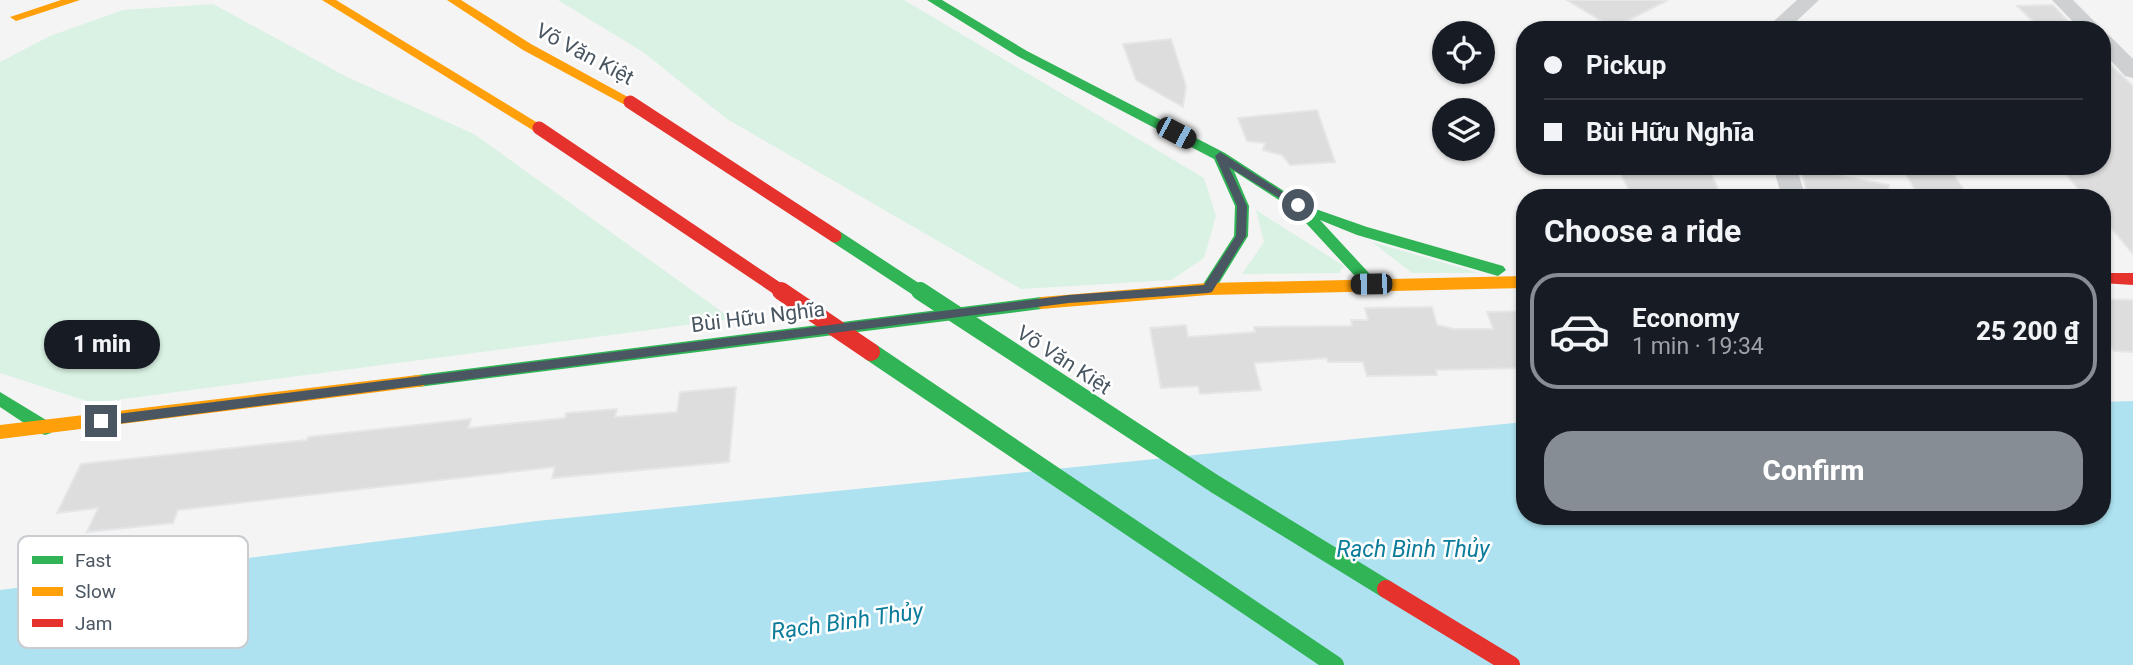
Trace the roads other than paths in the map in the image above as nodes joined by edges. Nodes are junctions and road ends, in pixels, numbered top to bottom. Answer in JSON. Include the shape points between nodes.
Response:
{"nodes":[{"id":1,"x":32,"y":0,"type":"edge"},
{"id":2,"x":74,"y":0,"type":"edge"},
{"id":3,"x":328,"y":0,"type":"edge"},
{"id":4,"x":453,"y":0,"type":"edge"},
{"id":5,"x":933,"y":0,"type":"edge"},
{"id":6,"x":1809,"y":0,"type":"edge"},
{"id":7,"x":2062,"y":0,"type":"edge"},
{"id":8,"x":310,"y":3,"type":"dead end"},
{"id":9,"x":501,"y":9,"type":"dead end"},
{"id":10,"x":348,"y":10,"type":"junction"},
{"id":11,"x":16,"y":18,"type":"junction"},
{"id":12,"x":1784,"y":21,"type":"edge"},
{"id":13,"x":2084,"y":21,"type":"edge"},
{"id":14,"x":0,"y":31,"type":"edge"},
{"id":15,"x":527,"y":47,"type":"junction"},
{"id":16,"x":2111,"y":48,"type":"edge"},
{"id":17,"x":2133,"y":71,"type":"edge"},
{"id":18,"x":1220,"y":156,"type":"junction"},
{"id":19,"x":1298,"y":205,"type":"junction"},
{"id":20,"x":1516,"y":274,"type":"edge"},
{"id":21,"x":2111,"y":278,"type":"edge"},
{"id":22,"x":2133,"y":279,"type":"edge"},
{"id":23,"x":1516,"y":282,"type":"edge"},
{"id":24,"x":1371,"y":284,"type":"junction"},
{"id":25,"x":1208,"y":289,"type":"junction"},
{"id":26,"x":0,"y":399,"type":"edge"},
{"id":27,"x":45,"y":428,"type":"junction"},
{"id":28,"x":0,"y":432,"type":"edge"},
{"id":29,"x":1335,"y":665,"type":"edge"},
{"id":30,"x":1511,"y":665,"type":"edge"}],
"edges":[{"from":1,"to":11,"type":"main road"},
{"from":2,"to":11,"type":"main road"},
{"from":3,"to":10,"type":"main road"},
{"from":4,"to":15,"type":"main road","name":"Võ Văn Kiệt"},
{"from":5,"to":18,"type":"main road","via":[[1023,54]]},
{"from":6,"to":12,"type":"street"},
{"from":7,"to":13,"type":"street"},
{"from":8,"to":10,"type":"main road"},
{"from":9,"to":15,"type":"main road"},
{"from":10,"to":29,"type":"main road","bridge":true,"via":[[539,128]]},
{"from":11,"to":14,"type":"main road"},
{"from":15,"to":30,"type":"main road","name":"Võ Văn Kiệt","bridge":true,"via":[[630,102],[1216,484]]},
{"from":16,"to":17,"type":"street"},
{"from":18,"to":19,"type":"main road"},
{"from":18,"to":25,"type":"main road","via":[[1242,206],[1241,236]]},
{"from":19,"to":20,"type":"main road","via":[[1362,231]]},
{"from":19,"to":24,"type":"main road"},
{"from":21,"to":22,"type":"main road"},
{"from":23,"to":24,"type":"main road","name":"Bùi Hữu Nghĩa"},
{"from":24,"to":25,"type":"main road","name":"Bùi Hữu Nghĩa"},
{"from":25,"to":27,"type":"main road","name":"Bùi Hữu Nghĩa","via":[[1069,299]]},
{"from":26,"to":27,"type":"main road"},
{"from":27,"to":28,"type":"main road","name":"Bùi Hữu Nghĩa"}]}
